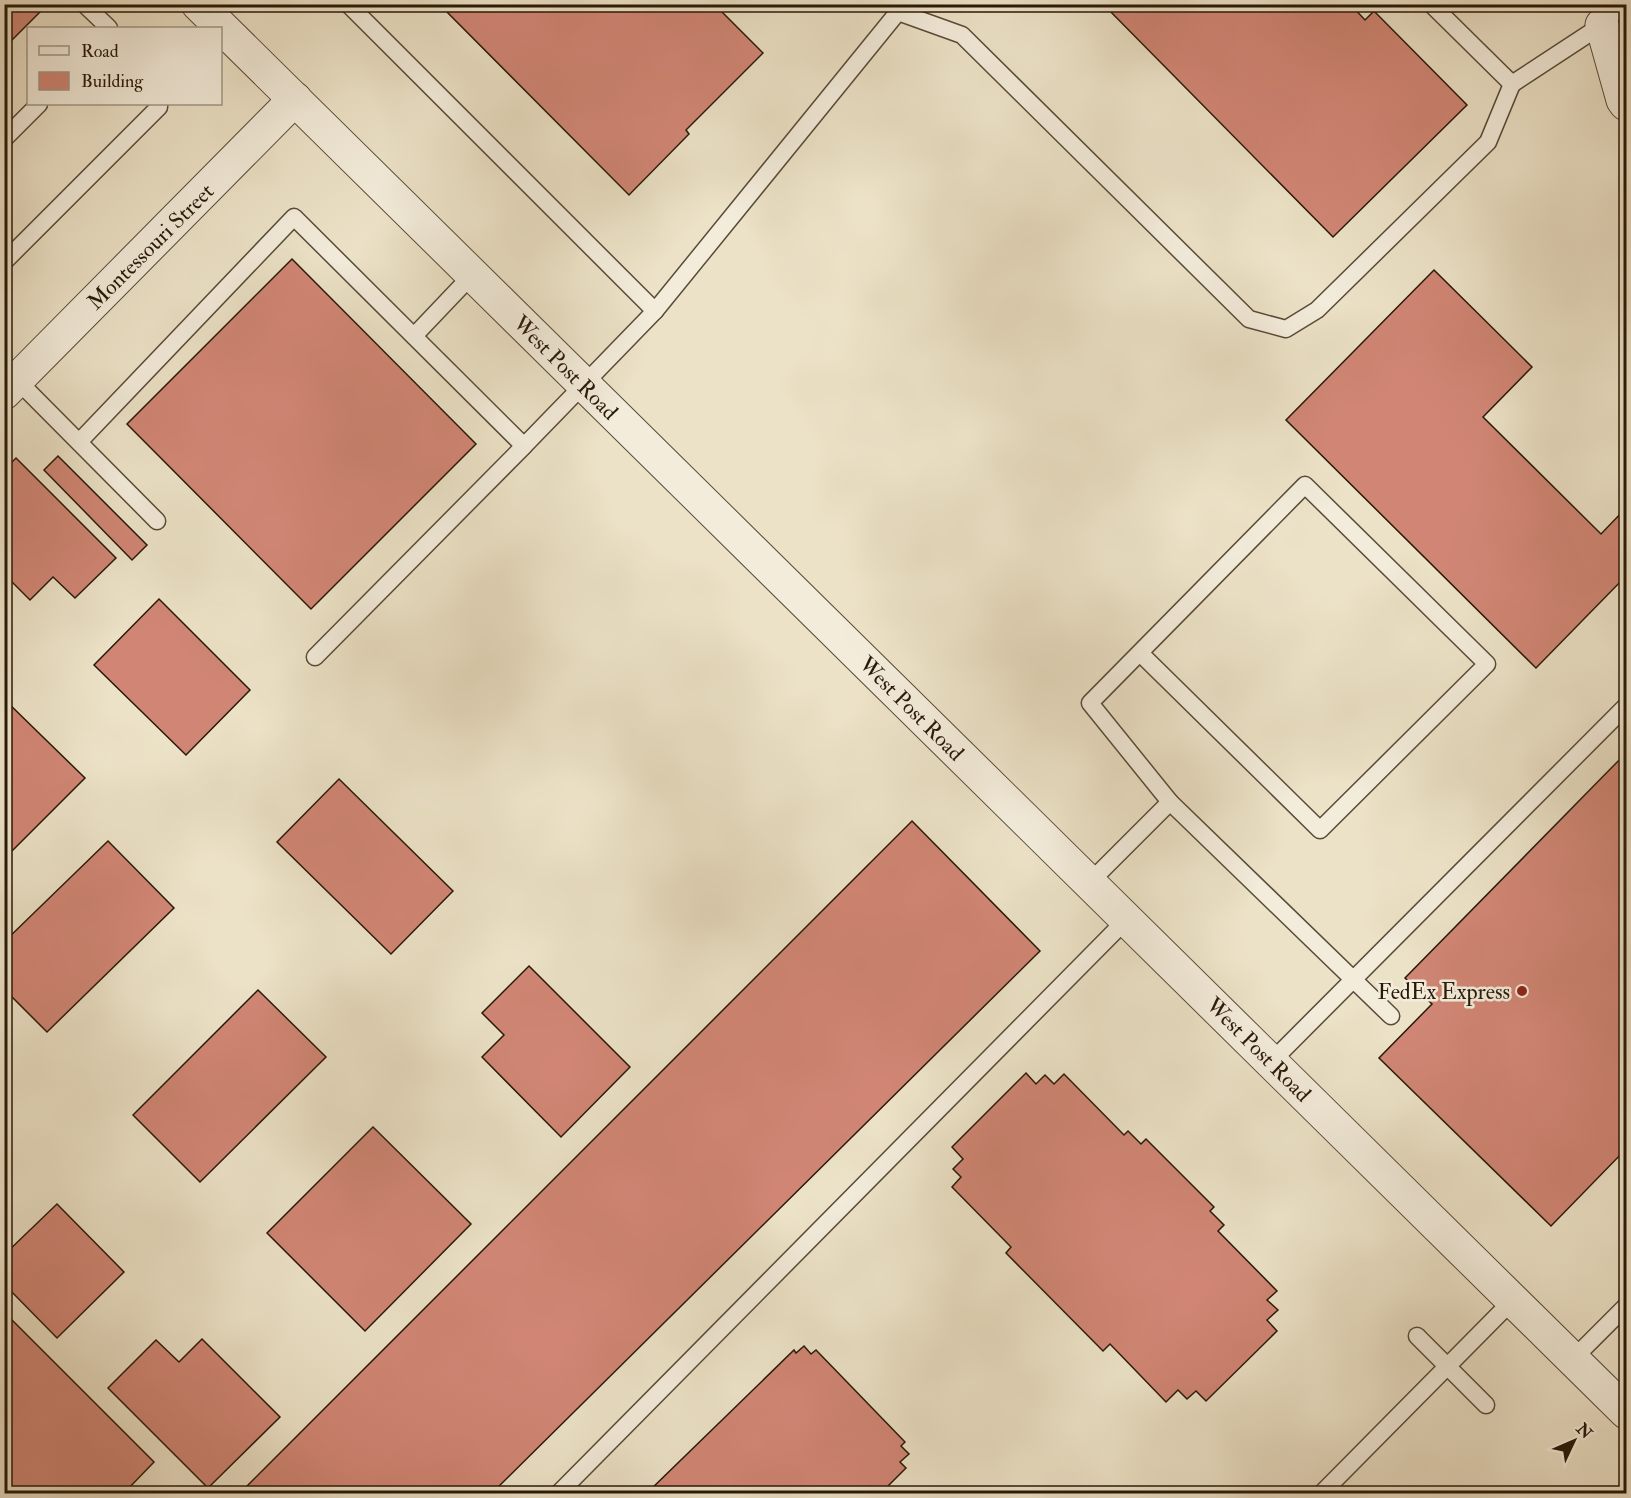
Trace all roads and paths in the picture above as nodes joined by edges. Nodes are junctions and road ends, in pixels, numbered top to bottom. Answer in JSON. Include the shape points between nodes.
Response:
{"nodes":[{"id":1,"x":84,"y":4,"type":"edge"},
{"id":2,"x":198,"y":4,"type":"edge"},
{"id":3,"x":348,"y":4,"type":"edge"},
{"id":4,"x":1431,"y":4,"type":"edge"},
{"id":5,"x":897,"y":7,"type":"edge"},
{"id":6,"x":1608,"y":11,"type":"edge"},
{"id":7,"x":108,"y":27,"type":"edge"},
{"id":8,"x":221,"y":27,"type":"edge"},
{"id":9,"x":222,"y":28,"type":"edge"},
{"id":10,"x":1512,"y":84,"type":"junction"},
{"id":11,"x":295,"y":99,"type":"junction"},
{"id":12,"x":1626,"y":104,"type":"edge"},
{"id":13,"x":38,"y":105,"type":"edge"},
{"id":14,"x":159,"y":105,"type":"edge"},
{"id":15,"x":4,"y":139,"type":"edge"},
{"id":16,"x":4,"y":262,"type":"edge"},
{"id":17,"x":472,"y":275,"type":"junction"},
{"id":18,"x":655,"y":311,"type":"junction"},
{"id":19,"x":414,"y":336,"type":"junction"},
{"id":20,"x":583,"y":384,"type":"junction"},
{"id":21,"x":11,"y":387,"type":"edge"},
{"id":22,"x":79,"y":442,"type":"junction"},
{"id":23,"x":524,"y":446,"type":"junction"},
{"id":24,"x":158,"y":521,"type":"dead end"},
{"id":25,"x":1140,"y":653,"type":"junction"},
{"id":26,"x":315,"y":657,"type":"dead end"},
{"id":27,"x":1626,"y":706,"type":"edge"},
{"id":28,"x":1170,"y":802,"type":"junction"},
{"id":29,"x":1089,"y":883,"type":"junction"},
{"id":30,"x":1127,"y":920,"type":"junction"},
{"id":31,"x":1353,"y":980,"type":"junction"},
{"id":32,"x":1391,"y":1016,"type":"dead end"},
{"id":33,"x":1271,"y":1062,"type":"junction"},
{"id":34,"x":1514,"y":1300,"type":"junction"},
{"id":35,"x":1626,"y":1306,"type":"edge"},
{"id":36,"x":1418,"y":1336,"type":"dead end"},
{"id":37,"x":1573,"y":1359,"type":"junction"},
{"id":38,"x":1448,"y":1367,"type":"junction"},
{"id":39,"x":1486,"y":1405,"type":"dead end"},
{"id":40,"x":1626,"y":1412,"type":"edge"},
{"id":41,"x":558,"y":1494,"type":"edge"},
{"id":42,"x":1321,"y":1494,"type":"edge"}],
"edges":[{"from":1,"to":7,"type":"lane"},
{"from":2,"to":8,"type":"street","name":"West Post Road"},
{"from":3,"to":18,"type":"lane"},
{"from":4,"to":10,"type":"lane"},
{"from":5,"to":10,"type":"lane","via":[[962,35],[1249,319],[1286,329],[1317,310],[1488,142]]},
{"from":5,"to":18,"type":"lane"},
{"from":6,"to":10,"type":"lane"},
{"from":6,"to":12,"type":"street"},
{"from":9,"to":11,"type":"street","name":"West Post Road"},
{"from":11,"to":17,"type":"street","name":"West Post Road"},
{"from":11,"to":21,"type":"street","name":"Montessouri Street"},
{"from":13,"to":15,"type":"lane"},
{"from":14,"to":16,"type":"lane"},
{"from":17,"to":19,"type":"lane"},
{"from":17,"to":20,"type":"street","name":"West Post Road"},
{"from":18,"to":20,"type":"lane"},
{"from":19,"to":22,"type":"lane","via":[[294,217]]},
{"from":19,"to":23,"type":"lane"},
{"from":20,"to":23,"type":"lane"},
{"from":20,"to":29,"type":"street","name":"West Post Road"},
{"from":21,"to":22,"type":"lane"},
{"from":22,"to":24,"type":"lane"},
{"from":23,"to":26,"type":"lane"},
{"from":25,"to":25,"type":"lane","via":[[1305,485],[1487,664],[1320,830]]},
{"from":25,"to":28,"type":"lane","via":[[1090,703]]},
{"from":27,"to":31,"type":"lane"},
{"from":28,"to":29,"type":"lane"},
{"from":28,"to":31,"type":"lane"},
{"from":29,"to":30,"type":"street","name":"West Post Road"},
{"from":30,"to":33,"type":"street","name":"West Post Road"},
{"from":30,"to":41,"type":"lane"},
{"from":31,"to":32,"type":"lane"},
{"from":31,"to":33,"type":"lane"},
{"from":33,"to":34,"type":"street","name":"West Post Road"},
{"from":34,"to":37,"type":"street","name":"West Post Road"},
{"from":34,"to":38,"type":"lane"},
{"from":35,"to":37,"type":"lane"},
{"from":36,"to":38,"type":"lane"},
{"from":37,"to":40,"type":"street","name":"West Post Road"},
{"from":38,"to":39,"type":"lane"},
{"from":38,"to":42,"type":"lane"}]}
